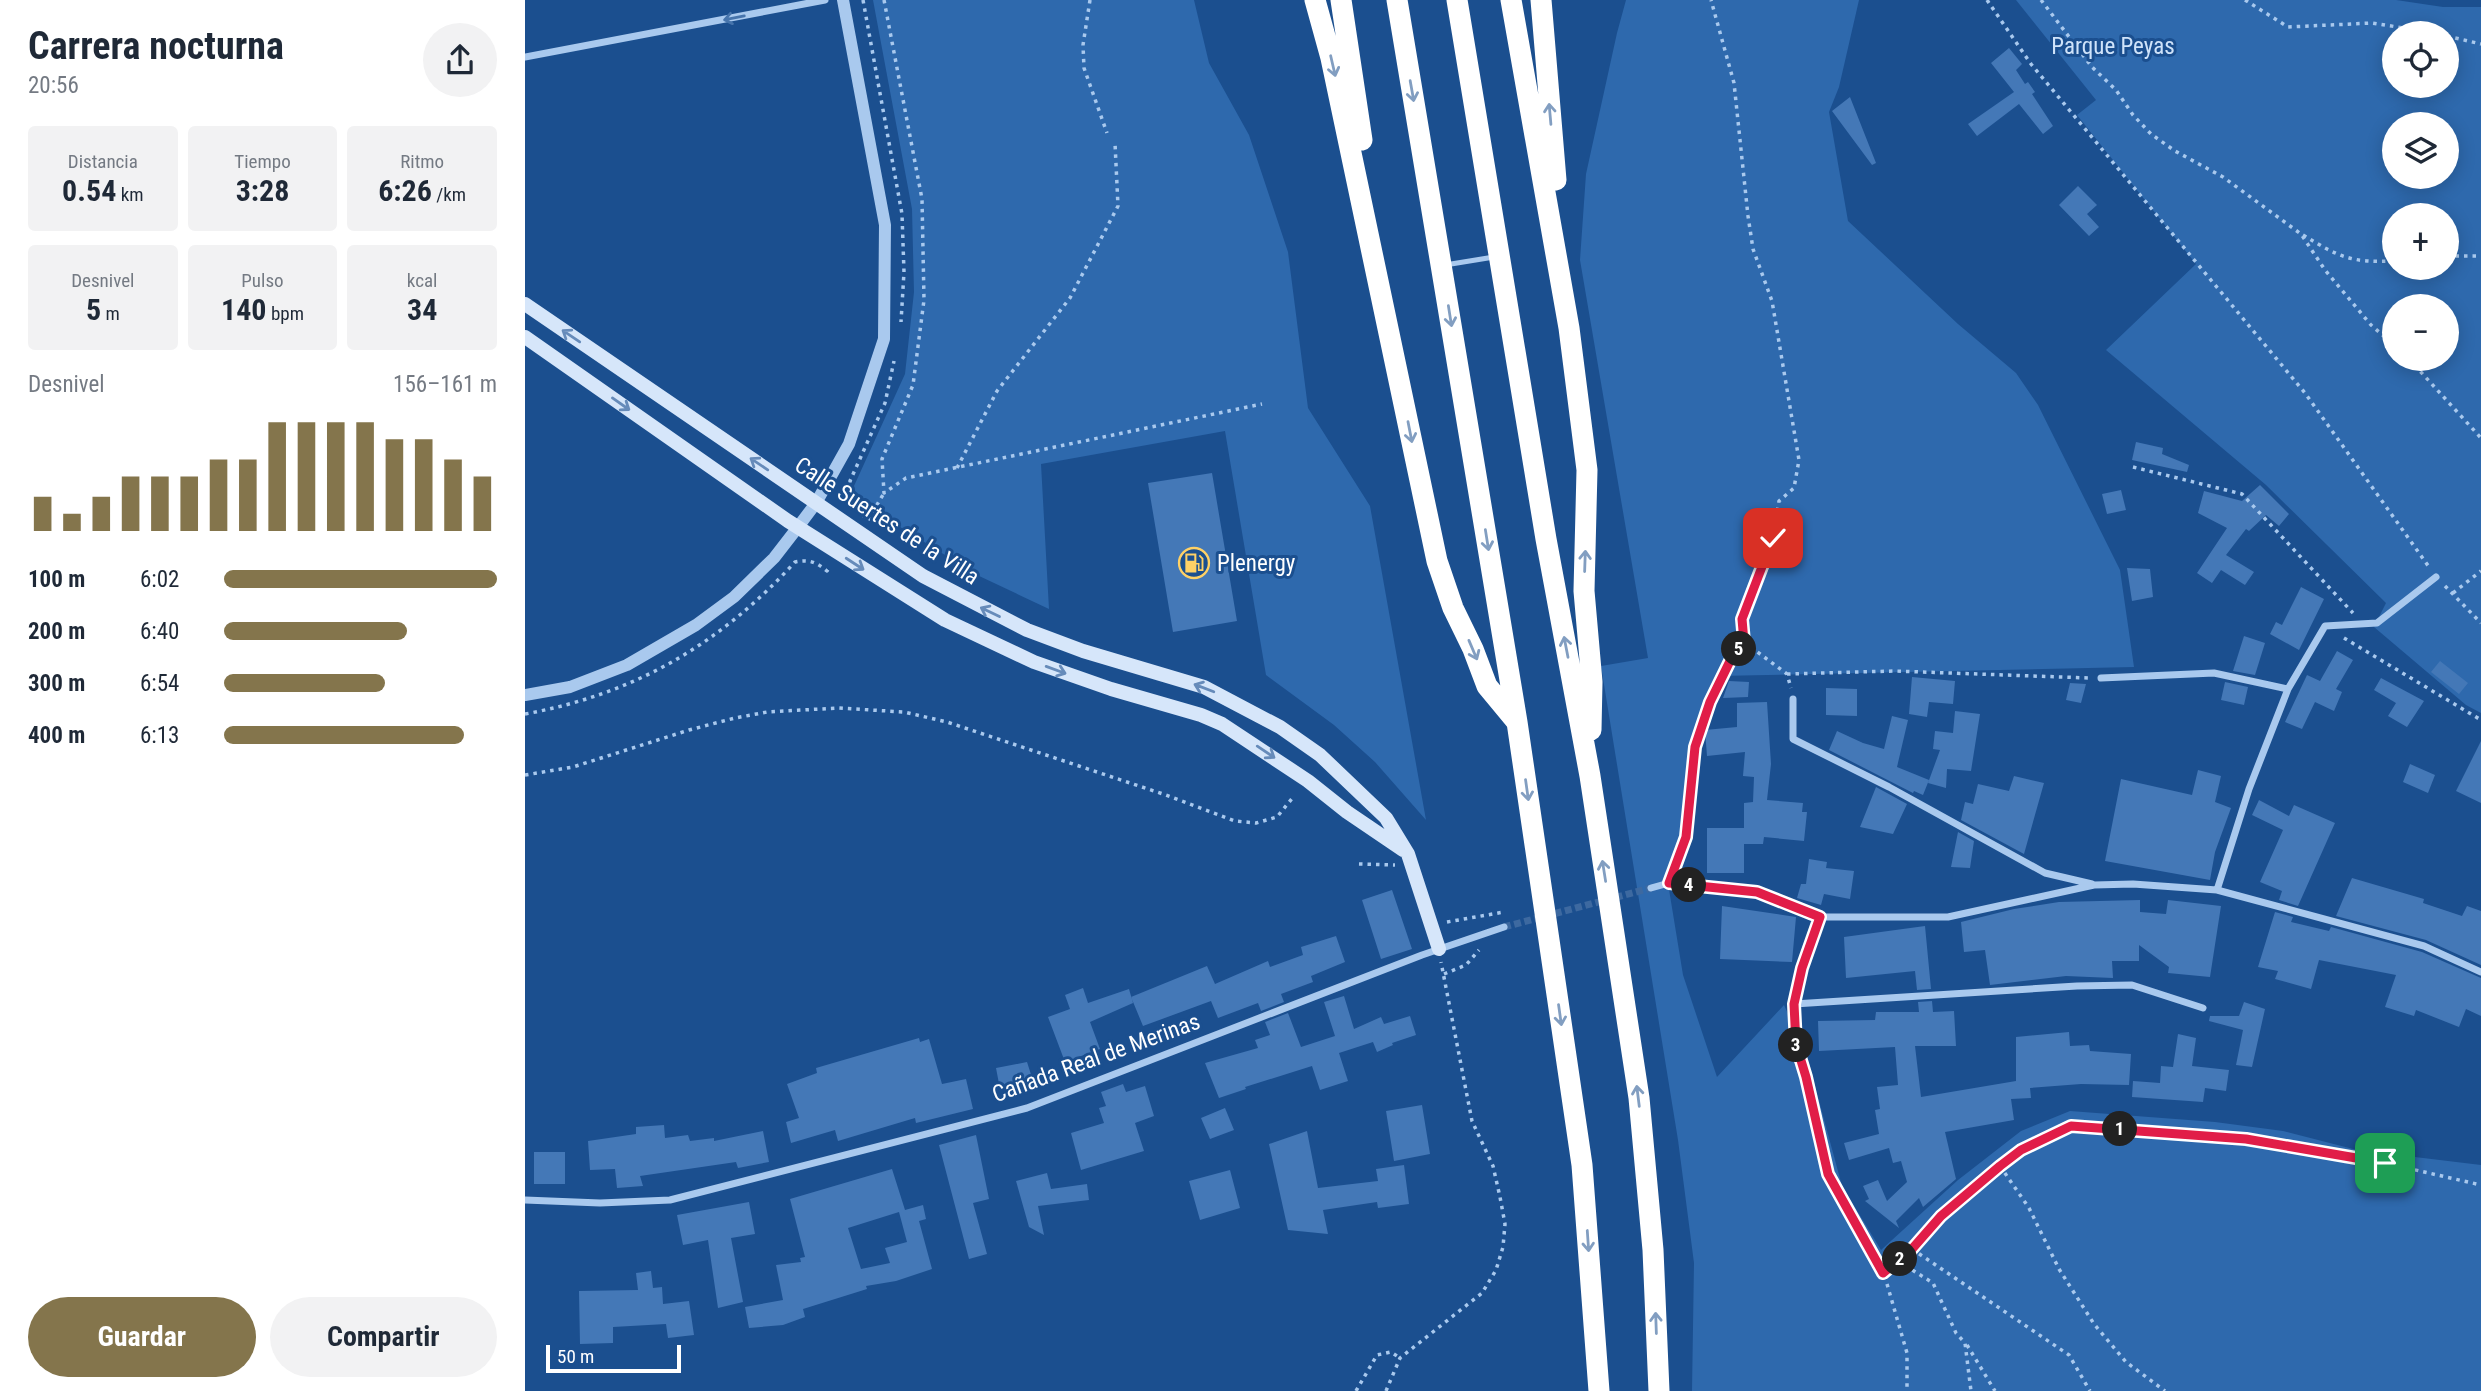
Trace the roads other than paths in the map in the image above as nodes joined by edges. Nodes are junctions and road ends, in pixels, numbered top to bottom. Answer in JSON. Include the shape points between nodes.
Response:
{"nodes":[{"id":1,"x":825,"y":0,"type":"edge"},
{"id":2,"x":843,"y":0,"type":"edge"},
{"id":3,"x":1315,"y":0,"type":"edge"},
{"id":4,"x":1341,"y":0,"type":"edge"},
{"id":5,"x":1397,"y":0,"type":"edge"},
{"id":6,"x":1457,"y":0,"type":"edge"},
{"id":7,"x":1511,"y":0,"type":"edge"},
{"id":8,"x":1541,"y":0,"type":"edge"},
{"id":9,"x":525,"y":57,"type":"edge"},
{"id":10,"x":1499,"y":256,"type":"junction"},
{"id":11,"x":1442,"y":265,"type":"junction"},
{"id":12,"x":525,"y":303,"type":"edge"},
{"id":13,"x":1569,"y":328,"type":"junction"},
{"id":14,"x":525,"y":337,"type":"edge"},
{"id":15,"x":1404,"y":402,"type":"junction"},
{"id":16,"x":815,"y":503,"type":"junction"},
{"id":17,"x":798,"y":527,"type":"junction"},
{"id":18,"x":2436,"y":578,"type":"road end"},
{"id":19,"x":2101,"y":678,"type":"road end"},
{"id":20,"x":2288,"y":689,"type":"junction"},
{"id":21,"x":525,"y":695,"type":"edge"},
{"id":22,"x":1793,"y":699,"type":"road end"},
{"id":23,"x":1517,"y":722,"type":"junction"},
{"id":24,"x":1590,"y":776,"type":"junction"},
{"id":25,"x":1408,"y":854,"type":"junction"},
{"id":26,"x":2094,"y":885,"type":"junction"},
{"id":27,"x":1651,"y":888,"type":"tunnel mouth"},
{"id":28,"x":2217,"y":890,"type":"junction"},
{"id":29,"x":1820,"y":917,"type":"junction"},
{"id":30,"x":1504,"y":927,"type":"tunnel mouth"},
{"id":31,"x":1439,"y":949,"type":"junction"},
{"id":32,"x":2481,"y":972,"type":"edge"},
{"id":33,"x":1794,"y":1004,"type":"junction"},
{"id":34,"x":2203,"y":1008,"type":"dead end"},
{"id":35,"x":525,"y":1200,"type":"edge"},
{"id":36,"x":1883,"y":1273,"type":"road end"},
{"id":37,"x":1599,"y":1391,"type":"edge"},
{"id":38,"x":1659,"y":1391,"type":"edge"}],
"edges":[{"from":1,"to":9,"type":"street","one_way":true},
{"from":2,"to":16,"type":"street","via":[[885,225],[884,339],[849,444]]},
{"from":3,"to":15,"type":"highway","one_way":true},
{"from":4,"to":15,"type":"highway"},
{"from":5,"to":11,"type":"highway","one_way":true},
{"from":6,"to":10,"type":"highway"},
{"from":7,"to":13,"type":"highway"},
{"from":13,"to":8,"type":"highway","one_way":true},
{"from":10,"to":11,"type":"lane"},
{"from":24,"to":10,"type":"highway","one_way":true},
{"from":11,"to":23,"type":"highway","one_way":true},
{"from":16,"to":12,"type":"main road","name":"Calle Suertes de la Villa","one_way":true},
{"from":24,"to":13,"type":"highway","one_way":true,"via":[[1592,682],[1584,591],[1587,470]]},
{"from":14,"to":17,"type":"main road","one_way":true},
{"from":15,"to":23,"type":"highway","one_way":true,"via":[[1437,561],[1453,608],[1487,686]]},
{"from":16,"to":17,"type":"street"},
{"from":25,"to":16,"type":"main road","name":"Calle Suertes de la Villa","one_way":true,"via":[[1386,818],[1361,793],[1320,755],[1280,727],[1204,687],[1027,630],[923,576]]},
{"from":17,"to":21,"type":"street","via":[[734,597],[675,638],[627,665],[570,687]]},
{"from":17,"to":25,"type":"main road","one_way":true,"via":[[976,636],[1071,676],[1222,724]]},
{"from":18,"to":20,"type":"street","via":[[2377,623],[2325,626]]},
{"from":19,"to":20,"type":"street","via":[[2214,673]]},
{"from":20,"to":28,"type":"street"},
{"from":22,"to":26,"type":"street","via":[[1793,738],[2045,873]]},
{"from":23,"to":37,"type":"highway","one_way":true,"via":[[1582,1165]]},
{"from":38,"to":24,"type":"highway","one_way":true,"via":[[1653,1250],[1639,1098]]},
{"from":25,"to":31,"type":"main road","name":"Calle Suertes de la Villa"},
{"from":26,"to":28,"type":"street"},
{"from":26,"to":29,"type":"street","via":[[1948,917]]},
{"from":27,"to":29,"type":"street","via":[[1669,883],[1757,892]]},
{"from":28,"to":32,"type":"street","via":[[2424,946]]},
{"from":29,"to":33,"type":"street"},
{"from":30,"to":31,"type":"street","name":"Cañada Real de Merinas"},
{"from":31,"to":35,"type":"street","name":"Cañada Real de Merinas","via":[[1027,1108],[670,1200]]},
{"from":33,"to":34,"type":"street","via":[[2132,985]]},
{"from":33,"to":36,"type":"street","via":[[1796,1044],[1828,1174]]}]}
